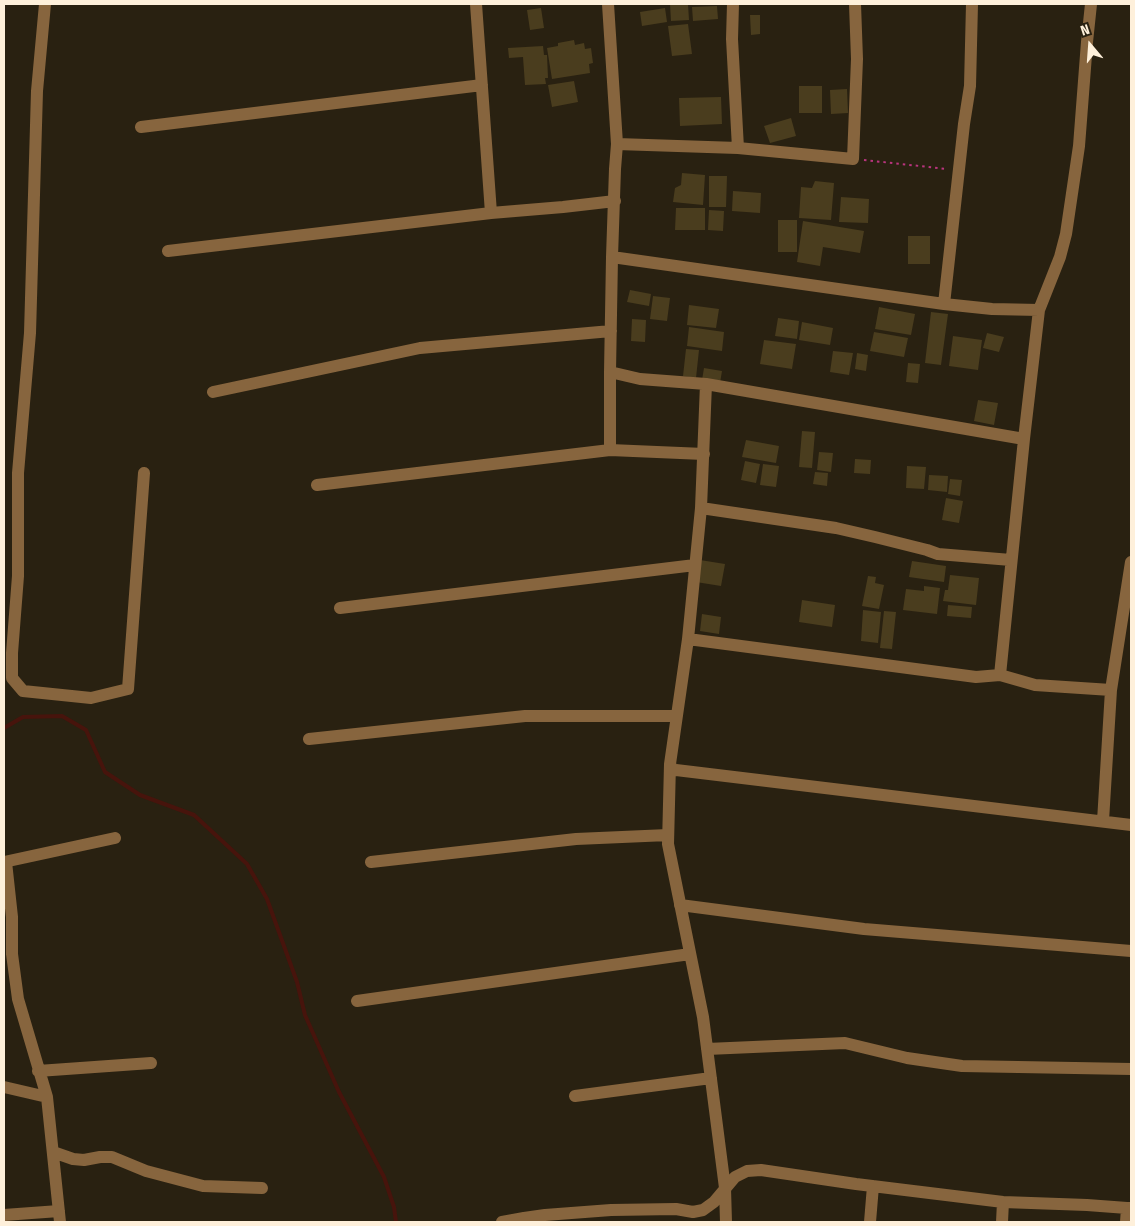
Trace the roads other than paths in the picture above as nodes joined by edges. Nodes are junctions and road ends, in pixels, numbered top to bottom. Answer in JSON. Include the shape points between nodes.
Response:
{"nodes":[{"id":1,"x":45,"y":4,"type":"edge"},
{"id":2,"x":476,"y":4,"type":"edge"},
{"id":3,"x":608,"y":4,"type":"edge"},
{"id":4,"x":733,"y":4,"type":"edge"},
{"id":5,"x":855,"y":4,"type":"edge"},
{"id":6,"x":972,"y":4,"type":"edge"},
{"id":7,"x":1091,"y":4,"type":"edge"},
{"id":8,"x":482,"y":86,"type":"junction"},
{"id":9,"x":141,"y":127,"type":"dead end"},
{"id":10,"x":617,"y":144,"type":"junction"},
{"id":11,"x":738,"y":148,"type":"junction"},
{"id":12,"x":615,"y":201,"type":"junction"},
{"id":13,"x":491,"y":213,"type":"junction"},
{"id":14,"x":168,"y":251,"type":"dead end"},
{"id":15,"x":612,"y":257,"type":"junction"},
{"id":16,"x":944,"y":304,"type":"junction"},
{"id":17,"x":1039,"y":310,"type":"junction"},
{"id":18,"x":611,"y":331,"type":"junction"},
{"id":19,"x":610,"y":372,"type":"junction"},
{"id":20,"x":706,"y":384,"type":"junction"},
{"id":21,"x":213,"y":392,"type":"dead end"},
{"id":22,"x":1024,"y":439,"type":"junction"},
{"id":23,"x":610,"y":450,"type":"junction"},
{"id":24,"x":704,"y":454,"type":"junction"},
{"id":25,"x":144,"y":473,"type":"dead end"},
{"id":26,"x":317,"y":486,"type":"dead end"},
{"id":27,"x":702,"y":508,"type":"junction"},
{"id":28,"x":1011,"y":560,"type":"junction"},
{"id":29,"x":1131,"y":562,"type":"edge"},
{"id":30,"x":695,"y":565,"type":"junction"},
{"id":31,"x":340,"y":608,"type":"dead end"},
{"id":32,"x":688,"y":639,"type":"junction"},
{"id":33,"x":1000,"y":675,"type":"junction"},
{"id":34,"x":1111,"y":690,"type":"junction"},
{"id":35,"x":677,"y":716,"type":"junction"},
{"id":36,"x":309,"y":739,"type":"dead end"},
{"id":37,"x":670,"y":764,"type":"junction"},
{"id":38,"x":1103,"y":822,"type":"junction"},
{"id":39,"x":1131,"y":825,"type":"edge"},
{"id":40,"x":668,"y":835,"type":"junction"},
{"id":41,"x":115,"y":838,"type":"dead end"},
{"id":42,"x":5,"y":862,"type":"edge"},
{"id":43,"x":370,"y":862,"type":"dead end"},
{"id":44,"x":680,"y":905,"type":"junction"},
{"id":45,"x":1131,"y":952,"type":"edge"},
{"id":46,"x":690,"y":954,"type":"junction"},
{"id":47,"x":357,"y":1001,"type":"dead end"},
{"id":48,"x":707,"y":1049,"type":"junction"},
{"id":49,"x":152,"y":1062,"type":"dead end"},
{"id":50,"x":1131,"y":1069,"type":"edge"},
{"id":51,"x":38,"y":1071,"type":"junction"},
{"id":52,"x":711,"y":1078,"type":"junction"},
{"id":53,"x":4,"y":1087,"type":"edge"},
{"id":54,"x":575,"y":1096,"type":"dead end"},
{"id":55,"x":47,"y":1097,"type":"junction"},
{"id":56,"x":53,"y":1152,"type":"junction"},
{"id":57,"x":873,"y":1186,"type":"junction"},
{"id":58,"x":262,"y":1188,"type":"dead end"},
{"id":59,"x":725,"y":1188,"type":"junction"},
{"id":60,"x":1004,"y":1202,"type":"junction"},
{"id":61,"x":1129,"y":1208,"type":"edge"},
{"id":62,"x":4,"y":1215,"type":"edge"},
{"id":63,"x":60,"y":1217,"type":"edge"},
{"id":64,"x":502,"y":1222,"type":"edge"},
{"id":65,"x":726,"y":1222,"type":"edge"},
{"id":66,"x":870,"y":1222,"type":"edge"},
{"id":67,"x":1002,"y":1222,"type":"edge"},
{"id":68,"x":1126,"y":1222,"type":"edge"}],
"edges":[{"from":1,"to":25,"type":"street","via":[[37,91],[30,333],[18,473],[18,576],[12,654],[12,678],[23,691],[91,698],[128,689]]},
{"from":2,"to":8,"type":"street"},
{"from":3,"to":10,"type":"street"},
{"from":4,"to":11,"type":"street"},
{"from":5,"to":11,"type":"street","via":[[857,59],[853,159]]},
{"from":6,"to":16,"type":"street","via":[[970,86]]},
{"from":7,"to":17,"type":"street","via":[[1080,146],[1066,234]]},
{"from":8,"to":9,"type":"street"},
{"from":8,"to":13,"type":"street"},
{"from":10,"to":11,"type":"street"},
{"from":10,"to":12,"type":"street"},
{"from":12,"to":13,"type":"street"},
{"from":12,"to":15,"type":"street"},
{"from":13,"to":14,"type":"street"},
{"from":15,"to":16,"type":"street"},
{"from":15,"to":18,"type":"street"},
{"from":16,"to":17,"type":"street"},
{"from":17,"to":22,"type":"street"},
{"from":18,"to":19,"type":"street"},
{"from":18,"to":21,"type":"street","via":[[420,348]]},
{"from":19,"to":20,"type":"street","via":[[640,379]]},
{"from":19,"to":23,"type":"street"},
{"from":20,"to":22,"type":"street"},
{"from":20,"to":24,"type":"street"},
{"from":22,"to":28,"type":"street"},
{"from":23,"to":24,"type":"street"},
{"from":23,"to":26,"type":"street"},
{"from":24,"to":27,"type":"street"},
{"from":27,"to":28,"type":"street","via":[[836,528],[938,554]]},
{"from":27,"to":30,"type":"street"},
{"from":28,"to":33,"type":"street"},
{"from":29,"to":34,"type":"street"},
{"from":30,"to":31,"type":"street"},
{"from":30,"to":32,"type":"street"},
{"from":32,"to":33,"type":"street","via":[[976,677]]},
{"from":32,"to":35,"type":"street"},
{"from":33,"to":34,"type":"street","via":[[1035,685]]},
{"from":34,"to":38,"type":"street"},
{"from":35,"to":36,"type":"street","via":[[525,716]]},
{"from":35,"to":37,"type":"street"},
{"from":37,"to":38,"type":"street","via":[[676,770]]},
{"from":37,"to":40,"type":"street"},
{"from":38,"to":39,"type":"street"},
{"from":40,"to":43,"type":"street","via":[[576,839]]},
{"from":40,"to":44,"type":"street"},
{"from":41,"to":42,"type":"street"},
{"from":42,"to":51,"type":"street","via":[[18,999]]},
{"from":44,"to":45,"type":"street","via":[[864,929]]},
{"from":44,"to":46,"type":"street"},
{"from":46,"to":47,"type":"street"},
{"from":46,"to":48,"type":"street"},
{"from":48,"to":50,"type":"street","via":[[845,1043],[907,1058],[962,1066]]},
{"from":48,"to":52,"type":"street"},
{"from":49,"to":51,"type":"street"},
{"from":51,"to":55,"type":"street"},
{"from":52,"to":54,"type":"street"},
{"from":52,"to":59,"type":"street"},
{"from":53,"to":55,"type":"street"},
{"from":55,"to":56,"type":"street"},
{"from":56,"to":58,"type":"street","via":[[84,1160],[112,1157],[146,1171],[203,1186]]},
{"from":56,"to":63,"type":"street"},
{"from":57,"to":59,"type":"street","via":[[761,1170],[747,1171],[735,1177]]},
{"from":57,"to":60,"type":"street"},
{"from":57,"to":66,"type":"street"},
{"from":59,"to":64,"type":"street","via":[[704,1210],[693,1212],[676,1209],[611,1210]]},
{"from":59,"to":65,"type":"street"},
{"from":60,"to":61,"type":"street"},
{"from":60,"to":67,"type":"street"},
{"from":61,"to":68,"type":"street"},
{"from":62,"to":63,"type":"street"}]}
